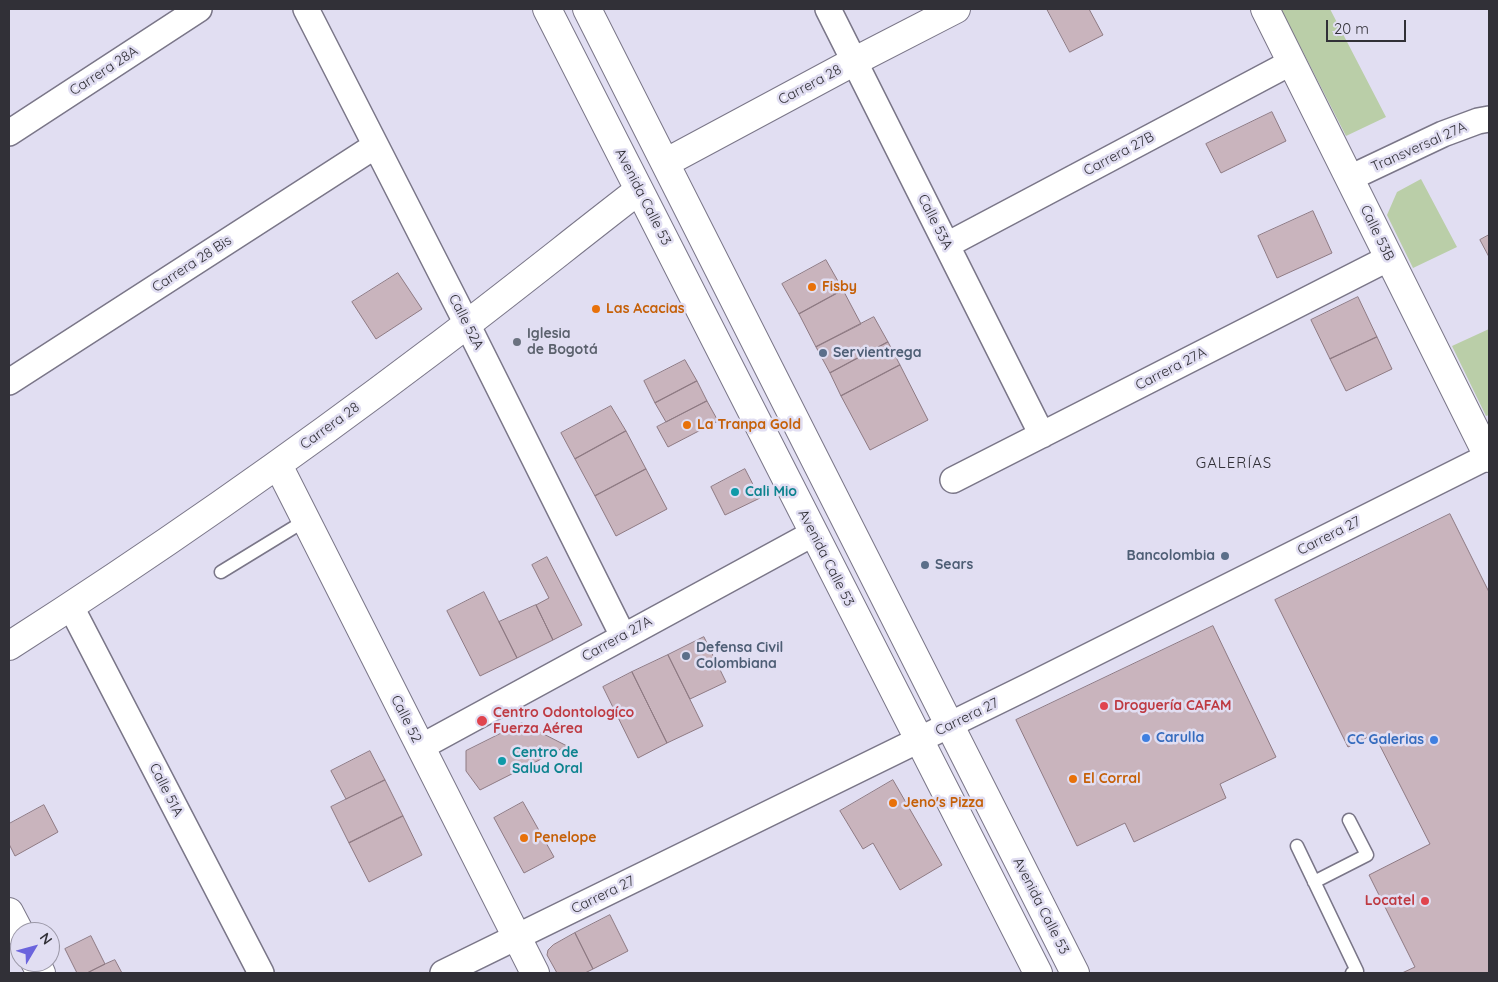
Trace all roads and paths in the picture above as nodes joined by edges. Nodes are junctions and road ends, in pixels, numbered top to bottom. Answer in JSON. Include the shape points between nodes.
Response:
{"nodes":[{"id":1,"x":199,"y":9,"type":"edge"},
{"id":2,"x":306,"y":9,"type":"edge"},
{"id":3,"x":588,"y":9,"type":"edge"},
{"id":4,"x":828,"y":9,"type":"edge"},
{"id":5,"x":956,"y":9,"type":"edge"},
{"id":6,"x":1265,"y":9,"type":"edge"},
{"id":7,"x":552,"y":18,"type":"edge"},
{"id":8,"x":855,"y":61,"type":"junction"},
{"id":9,"x":1292,"y":62,"type":"junction"},
{"id":10,"x":1489,"y":119,"type":"edge"},
{"id":11,"x":9,"y":132,"type":"edge"},
{"id":12,"x":375,"y":146,"type":"junction"},
{"id":13,"x":665,"y":164,"type":"junction"},
{"id":14,"x":1350,"y":178,"type":"junction"},
{"id":15,"x":639,"y":190,"type":"junction"},
{"id":16,"x":947,"y":246,"type":"junction"},
{"id":17,"x":1390,"y":258,"type":"junction"},
{"id":18,"x":467,"y":324,"type":"junction"},
{"id":19,"x":9,"y":382,"type":"edge"},
{"id":20,"x":1042,"y":435,"type":"junction"},
{"id":21,"x":1489,"y":457,"type":"edge"},
{"id":22,"x":278,"y":464,"type":"junction"},
{"id":23,"x":953,"y":480,"type":"dead end"},
{"id":24,"x":306,"y":520,"type":"junction"},
{"id":25,"x":814,"y":533,"type":"junction"},
{"id":26,"x":221,"y":572,"type":"dead end"},
{"id":27,"x":71,"y":606,"type":"junction"},
{"id":28,"x":623,"y":636,"type":"junction"},
{"id":29,"x":9,"y":646,"type":"edge"},
{"id":30,"x":949,"y":726,"type":"junction"},
{"id":31,"x":920,"y":740,"type":"junction"},
{"id":32,"x":421,"y":748,"type":"junction"},
{"id":33,"x":1349,"y":820,"type":"dead end"},
{"id":34,"x":1297,"y":846,"type":"dead end"},
{"id":35,"x":1314,"y":882,"type":"junction"},
{"id":36,"x":517,"y":937,"type":"junction"},
{"id":37,"x":261,"y":973,"type":"edge"},
{"id":38,"x":444,"y":973,"type":"edge"},
{"id":39,"x":535,"y":973,"type":"edge"},
{"id":40,"x":1038,"y":973,"type":"edge"},
{"id":41,"x":1075,"y":973,"type":"edge"},
{"id":42,"x":1352,"y":973,"type":"edge"}],
"edges":[{"from":1,"to":11,"type":"street","name":"Carrera 28A"},
{"from":2,"to":12,"type":"street","name":"Calle 52A"},
{"from":3,"to":13,"type":"street","name":"Avenida Calle 53"},
{"from":4,"to":8,"type":"street","name":"Calle 53A"},
{"from":5,"to":8,"type":"street","name":"Carrera 28"},
{"from":6,"to":9,"type":"street","name":"Calle 53B"},
{"from":7,"to":15,"type":"street","name":"Avenida Calle 53"},
{"from":8,"to":13,"type":"street","name":"Carrera 28"},
{"from":8,"to":16,"type":"street","name":"Calle 53A"},
{"from":9,"to":14,"type":"street","name":"Calle 53B"},
{"from":9,"to":16,"type":"street","name":"Carrera 27B"},
{"from":10,"to":14,"type":"street","name":"Transversal 27A","via":[[1443,134]]},
{"from":12,"to":18,"type":"street","name":"Calle 52A"},
{"from":12,"to":19,"type":"street","name":"Carrera 28 Bis"},
{"from":13,"to":30,"type":"street","name":"Avenida Calle 53"},
{"from":14,"to":17,"type":"street","name":"Calle 53B"},
{"from":15,"to":18,"type":"street","name":"Carrera 28"},
{"from":15,"to":25,"type":"street","name":"Avenida Calle 53"},
{"from":16,"to":20,"type":"street","name":"Calle 53A"},
{"from":17,"to":20,"type":"street","name":"Carrera 27A"},
{"from":17,"to":21,"type":"street","name":"Calle 53B"},
{"from":18,"to":22,"type":"street","name":"Carrera 28"},
{"from":18,"to":28,"type":"street","name":"Calle 52A"},
{"from":20,"to":23,"type":"street","name":"Carrera 27A"},
{"from":21,"to":30,"type":"street","name":"Carrera 27"},
{"from":22,"to":24,"type":"street","name":"Calle 52"},
{"from":22,"to":27,"type":"street","name":"Carrera 28"},
{"from":24,"to":26,"type":"lane"},
{"from":24,"to":32,"type":"street","name":"Calle 52"},
{"from":25,"to":28,"type":"street","name":"Carrera 27A"},
{"from":25,"to":31,"type":"street","name":"Avenida Calle 53"},
{"from":27,"to":29,"type":"street","name":"Carrera 28"},
{"from":27,"to":37,"type":"street","name":"Calle 51A"},
{"from":28,"to":32,"type":"street","name":"Carrera 27A"},
{"from":30,"to":31,"type":"street","name":"Carrera 27"},
{"from":30,"to":41,"type":"street","name":"Avenida Calle 53"},
{"from":31,"to":36,"type":"street","name":"Carrera 27"},
{"from":31,"to":40,"type":"street","name":"Avenida Calle 53"},
{"from":32,"to":36,"type":"street","name":"Calle 52"},
{"from":33,"to":35,"type":"lane","via":[[1367,856]]},
{"from":34,"to":35,"type":"lane"},
{"from":35,"to":42,"type":"lane","via":[[1357,971]]},
{"from":36,"to":38,"type":"street","name":"Carrera 27"},
{"from":36,"to":39,"type":"street","name":"Calle 52"}]}
